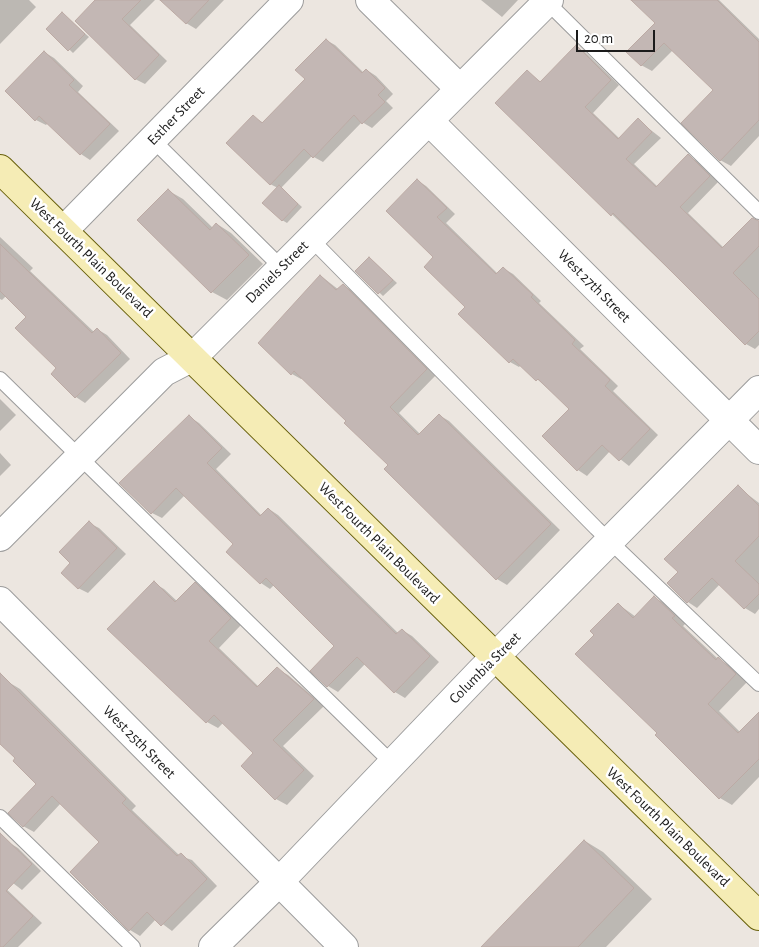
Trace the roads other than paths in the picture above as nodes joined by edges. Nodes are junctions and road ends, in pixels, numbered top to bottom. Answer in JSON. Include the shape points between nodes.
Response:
{"nodes":[{"id":1,"x":289,"y":0,"type":"edge"},
{"id":2,"x":370,"y":0,"type":"edge"},
{"id":3,"x":548,"y":1,"type":"edge"},
{"id":4,"x":460,"y":89,"type":"junction"},
{"id":5,"x":428,"y":121,"type":"junction"},
{"id":6,"x":153,"y":140,"type":"junction"},
{"id":7,"x":0,"y":169,"type":"edge"},
{"id":8,"x":759,"y":212,"type":"edge"},
{"id":9,"x":63,"y":231,"type":"junction"},
{"id":10,"x":310,"y":239,"type":"junction"},
{"id":11,"x":282,"y":268,"type":"junction"},
{"id":12,"x":193,"y":357,"type":"junction"},
{"id":13,"x":0,"y":378,"type":"edge"},
{"id":14,"x":759,"y":390,"type":"edge"},
{"id":15,"x":729,"y":420,"type":"junction"},
{"id":16,"x":759,"y":450,"type":"edge"},
{"id":17,"x":80,"y":457,"type":"junction"},
{"id":18,"x":0,"y":537,"type":"edge"},
{"id":19,"x":609,"y":541,"type":"junction"},
{"id":20,"x":0,"y":601,"type":"edge"},
{"id":21,"x":495,"y":657,"type":"junction"},
{"id":22,"x":759,"y":684,"type":"edge"},
{"id":23,"x":392,"y":763,"type":"junction"},
{"id":24,"x":0,"y":817,"type":"edge"},
{"id":25,"x":278,"y":883,"type":"junction"},
{"id":26,"x":759,"y":916,"type":"edge"},
{"id":27,"x":132,"y":947,"type":"edge"},
{"id":28,"x":213,"y":947,"type":"edge"},
{"id":29,"x":344,"y":947,"type":"edge"}],
"edges":[{"from":1,"to":6,"type":"street","name":"Esther Street"},
{"from":2,"to":4,"type":"street"},
{"from":3,"to":4,"type":"street","name":"Daniels Street"},
{"from":3,"to":8,"type":"lane"},
{"from":4,"to":5,"type":"street","name":"Daniels Street"},
{"from":5,"to":10,"type":"street","name":"Daniels Street"},
{"from":5,"to":15,"type":"street","name":"West 27th Street"},
{"from":6,"to":9,"type":"street","name":"Esther Street"},
{"from":6,"to":11,"type":"lane"},
{"from":7,"to":9,"type":"main road","name":"West Fourth Plain Boulevard"},
{"from":9,"to":12,"type":"main road","name":"West Fourth Plain Boulevard"},
{"from":10,"to":11,"type":"street","name":"Daniels Street"},
{"from":10,"to":19,"type":"lane"},
{"from":11,"to":12,"type":"street","name":"Daniels Street"},
{"from":12,"to":17,"type":"street","name":"Daniels Street","via":[[164,372]]},
{"from":12,"to":21,"type":"main road","name":"West Fourth Plain Boulevard"},
{"from":13,"to":17,"type":"lane"},
{"from":14,"to":15,"type":"street","name":"Columbia Street"},
{"from":15,"to":16,"type":"street","name":"West 27th Street"},
{"from":15,"to":19,"type":"street","name":"Columbia Street"},
{"from":17,"to":18,"type":"street","name":"Daniels Street"},
{"from":17,"to":23,"type":"lane"},
{"from":19,"to":21,"type":"street","name":"Columbia Street"},
{"from":19,"to":22,"type":"lane"},
{"from":20,"to":25,"type":"street","name":"West 25th Street"},
{"from":21,"to":23,"type":"street","name":"Columbia Street"},
{"from":21,"to":26,"type":"main road","name":"West Fourth Plain Boulevard"},
{"from":23,"to":25,"type":"street","name":"Columbia Street"},
{"from":24,"to":27,"type":"lane"},
{"from":25,"to":28,"type":"street","name":"Columbia Street"},
{"from":25,"to":29,"type":"street","name":"West 25th Street"}]}
